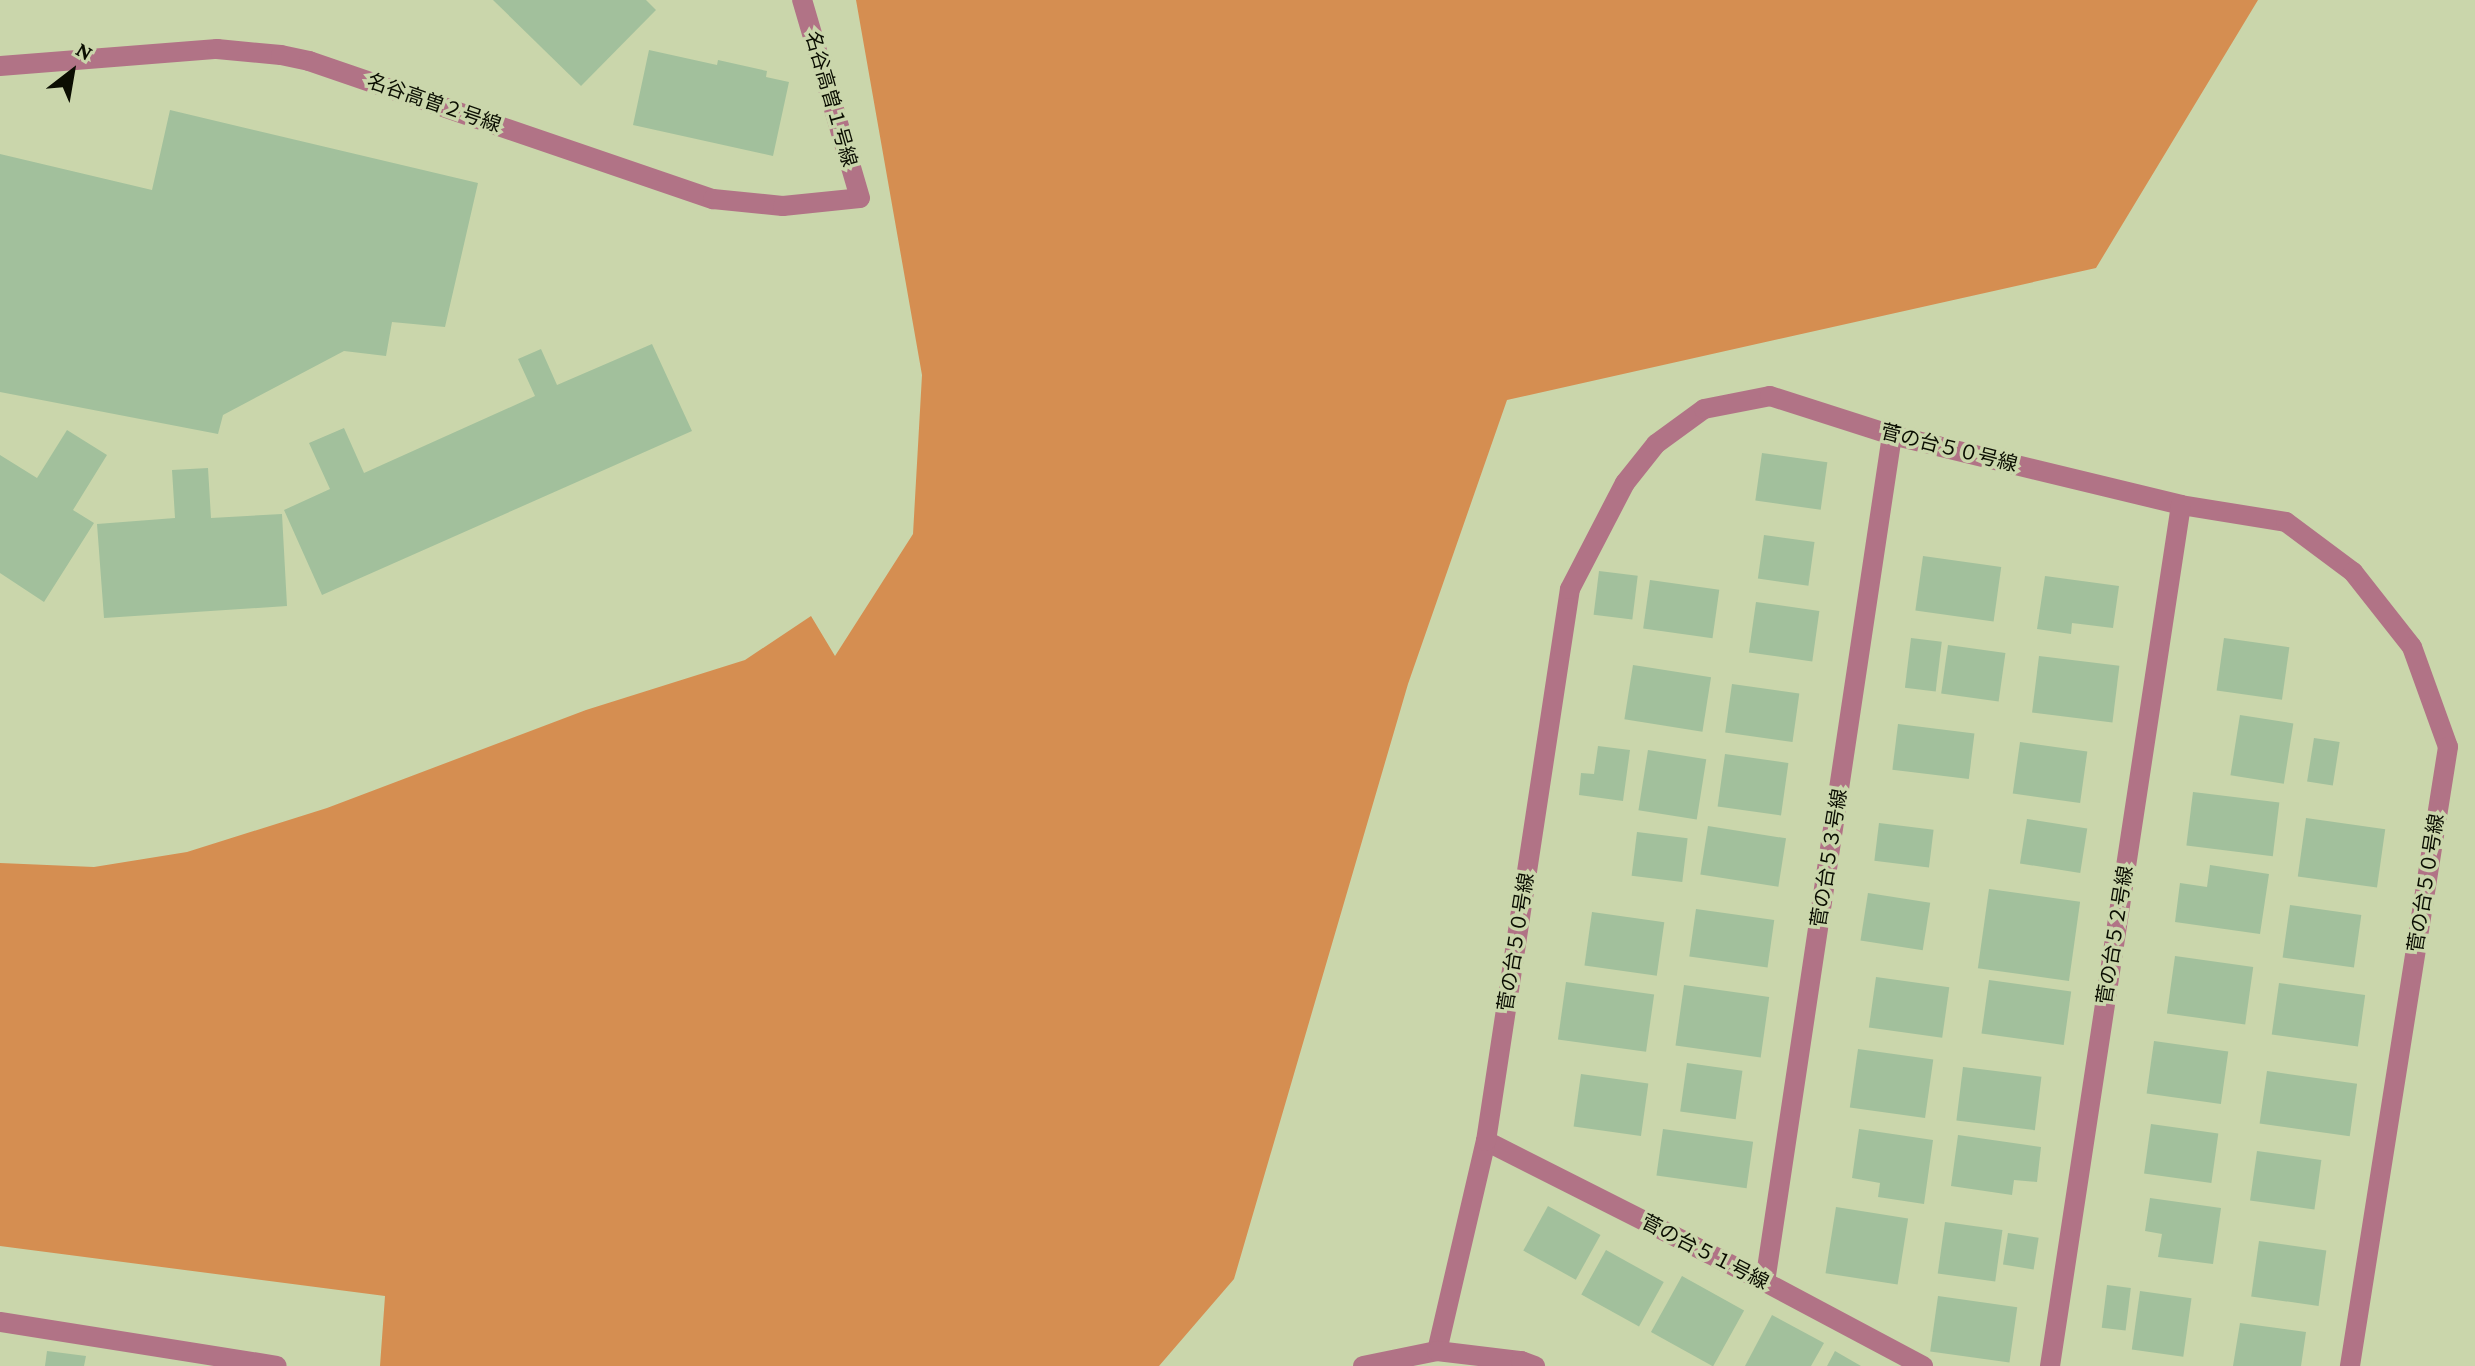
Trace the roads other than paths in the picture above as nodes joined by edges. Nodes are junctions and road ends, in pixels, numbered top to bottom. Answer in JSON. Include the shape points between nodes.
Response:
{"nodes":[{"id":1,"x":802,"y":0,"type":"edge"},
{"id":2,"x":0,"y":66,"type":"edge"},
{"id":3,"x":860,"y":198,"type":"joint"},
{"id":4,"x":1892,"y":435,"type":"junction"},
{"id":5,"x":2181,"y":505,"type":"junction"},
{"id":6,"x":1486,"y":1141,"type":"junction"},
{"id":7,"x":1765,"y":1282,"type":"junction"},
{"id":8,"x":0,"y":1322,"type":"edge"},
{"id":9,"x":1437,"y":1351,"type":"junction"},
{"id":10,"x":277,"y":1366,"type":"edge"},
{"id":11,"x":1363,"y":1366,"type":"edge"},
{"id":12,"x":1535,"y":1366,"type":"edge"},
{"id":13,"x":1923,"y":1366,"type":"edge"},
{"id":14,"x":2050,"y":1366,"type":"edge"},
{"id":15,"x":2350,"y":1366,"type":"edge"}],
"edges":[{"from":1,"to":3,"type":"street","name":"名谷高曽１号線"},
{"from":2,"to":3,"type":"street","name":"名谷高曽２号線","via":[[217,49],[281,55],[713,199],[783,206]]},
{"from":4,"to":5,"type":"street","name":"菅の台５０号線"},
{"from":4,"to":6,"type":"street","name":"菅の台５０号線","via":[[1770,396],[1704,409],[1656,444],[1625,483],[1570,589]]},
{"from":4,"to":7,"type":"street","name":"菅の台５３号線"},
{"from":5,"to":14,"type":"street","name":"菅の台５２号線"},
{"from":5,"to":15,"type":"street","name":"菅の台５０号線","via":[[2286,522],[2353,572],[2412,647],[2448,747]]},
{"from":6,"to":7,"type":"street","name":"菅の台５１号線"},
{"from":6,"to":9,"type":"street","name":"菅の台５０号線"},
{"from":7,"to":13,"type":"street","name":"菅の台５１号線"},
{"from":8,"to":10,"type":"street"},
{"from":9,"to":11,"type":"street"},
{"from":9,"to":12,"type":"street"}]}
